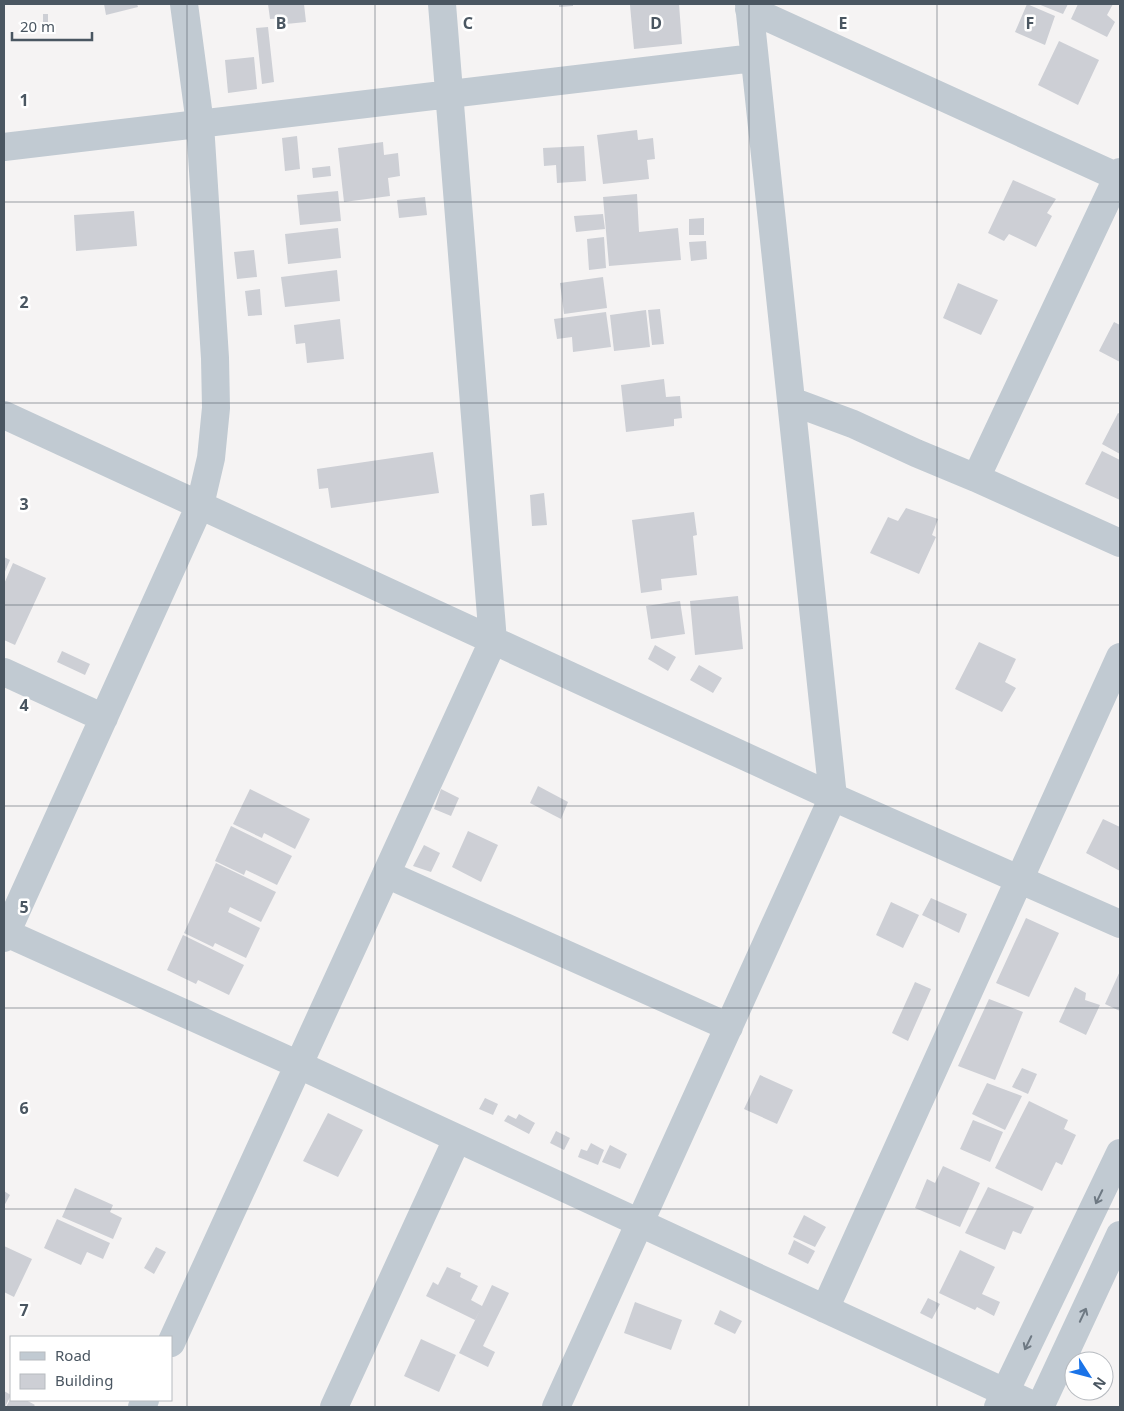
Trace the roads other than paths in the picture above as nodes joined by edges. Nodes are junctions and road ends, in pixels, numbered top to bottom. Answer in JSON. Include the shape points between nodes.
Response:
{"nodes":[{"id":1,"x":184,"y":4,"type":"edge"},
{"id":2,"x":442,"y":4,"type":"edge"},
{"id":3,"x":749,"y":6,"type":"edge"},
{"id":4,"x":754,"y":58,"type":"junction"},
{"id":5,"x":449,"y":94,"type":"junction"},
{"id":6,"x":200,"y":124,"type":"junction"},
{"id":7,"x":4,"y":147,"type":"edge"},
{"id":8,"x":1119,"y":175,"type":"edge"},
{"id":9,"x":791,"y":402,"type":"junction"},
{"id":10,"x":4,"y":415,"type":"edge"},
{"id":11,"x":976,"y":478,"type":"junction"},
{"id":12,"x":200,"y":505,"type":"junction"},
{"id":13,"x":1120,"y":543,"type":"edge"},
{"id":14,"x":493,"y":641,"type":"junction"},
{"id":15,"x":1120,"y":657,"type":"edge"},
{"id":16,"x":4,"y":672,"type":"edge"},
{"id":17,"x":104,"y":718,"type":"junction"},
{"id":18,"x":833,"y":797,"type":"junction"},
{"id":19,"x":386,"y":874,"type":"junction"},
{"id":20,"x":1019,"y":880,"type":"junction"},
{"id":21,"x":1120,"y":924,"type":"edge"},
{"id":22,"x":5,"y":934,"type":"edge"},
{"id":23,"x":728,"y":1027,"type":"junction"},
{"id":24,"x":299,"y":1066,"type":"junction"},
{"id":25,"x":457,"y":1139,"type":"junction"},
{"id":26,"x":1120,"y":1153,"type":"edge"},
{"id":27,"x":640,"y":1223,"type":"junction"},
{"id":28,"x":1120,"y":1235,"type":"edge"},
{"id":29,"x":824,"y":1309,"type":"junction"},
{"id":30,"x":172,"y":1341,"type":"edge"},
{"id":31,"x":1001,"y":1400,"type":"edge"},
{"id":32,"x":334,"y":1407,"type":"edge"},
{"id":33,"x":556,"y":1407,"type":"edge"},
{"id":34,"x":1039,"y":1407,"type":"edge"}],
"edges":[{"from":1,"to":6,"type":"street"},
{"from":2,"to":5,"type":"street"},
{"from":3,"to":4,"type":"street"},
{"from":3,"to":8,"type":"street"},
{"from":4,"to":5,"type":"street"},
{"from":4,"to":9,"type":"street"},
{"from":5,"to":6,"type":"street"},
{"from":5,"to":14,"type":"street"},
{"from":6,"to":7,"type":"street"},
{"from":6,"to":12,"type":"street","via":[[216,408],[211,458]]},
{"from":8,"to":11,"type":"street"},
{"from":9,"to":11,"type":"street","via":[[853,424]]},
{"from":9,"to":18,"type":"street"},
{"from":10,"to":12,"type":"street"},
{"from":11,"to":13,"type":"street"},
{"from":12,"to":14,"type":"street"},
{"from":12,"to":17,"type":"street"},
{"from":14,"to":18,"type":"street"},
{"from":14,"to":19,"type":"street"},
{"from":15,"to":20,"type":"street"},
{"from":16,"to":17,"type":"street"},
{"from":17,"to":22,"type":"street"},
{"from":18,"to":20,"type":"street"},
{"from":18,"to":23,"type":"street"},
{"from":19,"to":23,"type":"street"},
{"from":19,"to":24,"type":"street"},
{"from":20,"to":21,"type":"street"},
{"from":20,"to":29,"type":"street"},
{"from":22,"to":24,"type":"street"},
{"from":23,"to":27,"type":"street"},
{"from":24,"to":25,"type":"street"},
{"from":24,"to":30,"type":"street"},
{"from":25,"to":27,"type":"street"},
{"from":25,"to":32,"type":"street"},
{"from":26,"to":31,"type":"street","one_way":true},
{"from":27,"to":29,"type":"street"},
{"from":27,"to":33,"type":"street"},
{"from":34,"to":28,"type":"street","one_way":true},
{"from":29,"to":31,"type":"street"},
{"from":31,"to":34,"type":"street"}]}
